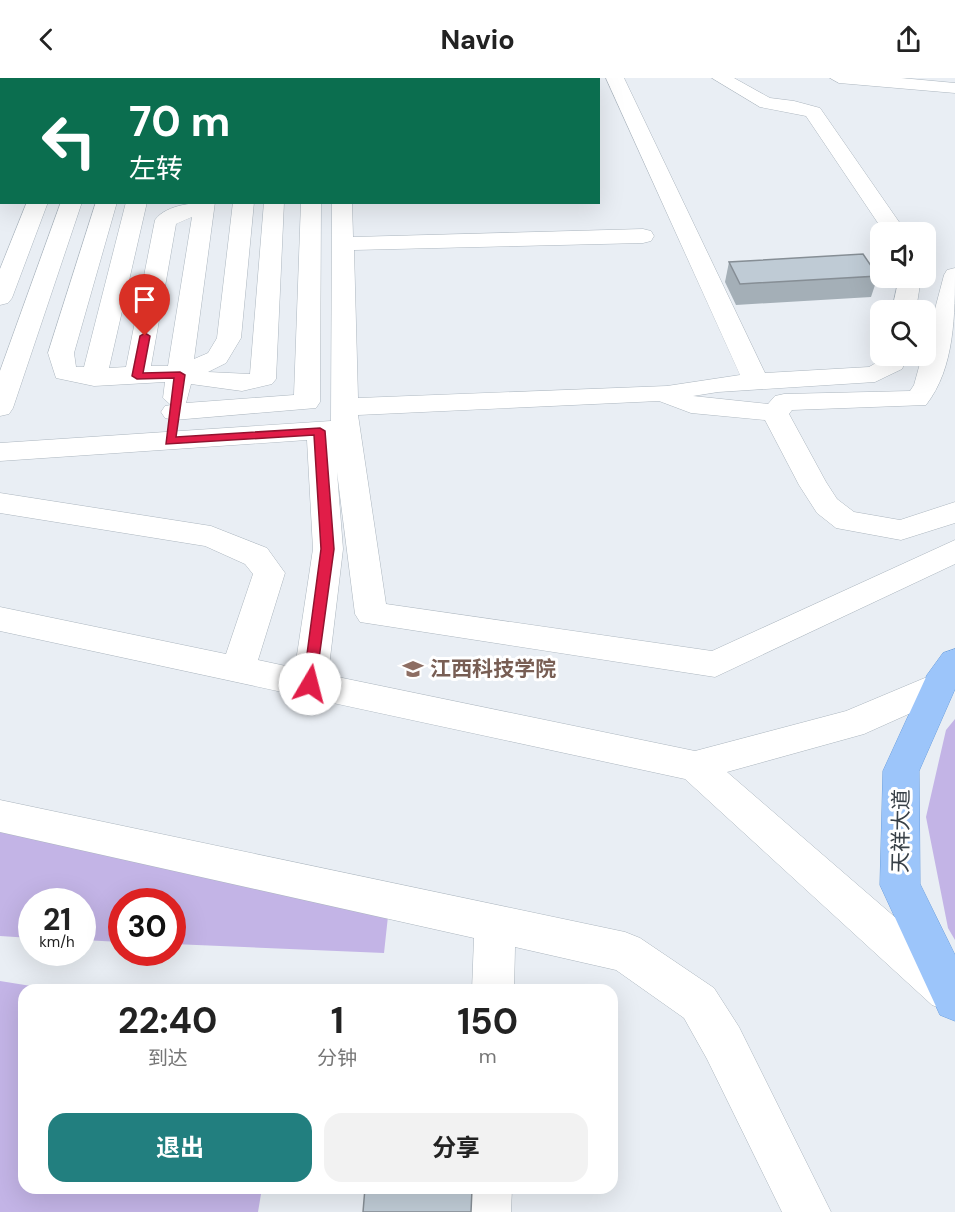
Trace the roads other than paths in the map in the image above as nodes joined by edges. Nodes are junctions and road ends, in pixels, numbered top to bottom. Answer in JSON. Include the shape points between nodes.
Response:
{"nodes":[{"id":1,"x":615,"y":78,"type":"edge"},
{"id":2,"x":721,"y":78,"type":"edge"},
{"id":3,"x":839,"y":78,"type":"edge"},
{"id":4,"x":955,"y":88,"type":"edge"},
{"id":5,"x":37,"y":204,"type":"edge"},
{"id":6,"x":71,"y":204,"type":"edge"},
{"id":7,"x":201,"y":204,"type":"edge"},
{"id":8,"x":204,"y":204,"type":"edge"},
{"id":9,"x":244,"y":204,"type":"edge"},
{"id":10,"x":274,"y":204,"type":"edge"},
{"id":11,"x":311,"y":204,"type":"edge"},
{"id":12,"x":342,"y":204,"type":"edge"},
{"id":13,"x":135,"y":211,"type":"edge"},
{"id":14,"x":163,"y":211,"type":"edge"},
{"id":15,"x":103,"y":212,"type":"edge"},
{"id":16,"x":888,"y":222,"type":"edge"},
{"id":17,"x":643,"y":236,"type":"dead end"},
{"id":18,"x":342,"y":244,"type":"junction"},
{"id":19,"x":955,"y":275,"type":"edge"},
{"id":20,"x":0,"y":298,"type":"edge"},
{"id":21,"x":889,"y":366,"type":"edge"},
{"id":22,"x":180,"y":375,"type":"junction"},
{"id":23,"x":137,"y":376,"type":"junction"},
{"id":24,"x":94,"y":378,"type":"junction"},
{"id":25,"x":756,"y":382,"type":"junction"},
{"id":26,"x":663,"y":393,"type":"junction"},
{"id":27,"x":0,"y":408,"type":"edge"},
{"id":28,"x":174,"y":412,"type":"junction"},
{"id":29,"x":775,"y":413,"type":"junction"},
{"id":30,"x":336,"y":423,"type":"junction"},
{"id":31,"x":170,"y":441,"type":"junction"},
{"id":32,"x":0,"y":452,"type":"edge"},
{"id":33,"x":0,"y":503,"type":"edge"},
{"id":34,"x":955,"y":512,"type":"edge"},
{"id":35,"x":955,"y":551,"type":"edge"},
{"id":36,"x":0,"y":619,"type":"edge"},
{"id":37,"x":238,"y":669,"type":"junction"},
{"id":38,"x":947,"y":674,"type":"edge"},
{"id":39,"x":310,"y":684,"type":"junction"},
{"id":40,"x":695,"y":766,"type":"junction"},
{"id":41,"x":0,"y":816,"type":"edge"},
{"id":42,"x":495,"y":924,"type":"junction"},
{"id":43,"x":493,"y":984,"type":"edge"},
{"id":44,"x":953,"y":997,"type":"edge"},
{"id":45,"x":488,"y":1194,"type":"edge"},
{"id":46,"x":487,"y":1212,"type":"edge"},
{"id":47,"x":807,"y":1212,"type":"edge"}],
"edges":[{"from":1,"to":25,"type":"street"},
{"from":2,"to":16,"type":"street","via":[[766,103],[813,112]]},
{"from":3,"to":4,"type":"street"},
{"from":5,"to":20,"type":"street"},
{"from":6,"to":27,"type":"street"},
{"from":7,"to":14,"type":"street","via":[[189,211]]},
{"from":8,"to":22,"type":"street"},
{"from":9,"to":22,"type":"street","via":[[229,338],[217,358]]},
{"from":10,"to":22,"type":"street","via":[[263,379],[229,384]]},
{"from":11,"to":28,"type":"street","via":[[307,402]]},
{"from":12,"to":18,"type":"street"},
{"from":13,"to":14,"type":"street"},
{"from":13,"to":15,"type":"street"},
{"from":13,"to":24,"type":"street"},
{"from":14,"to":23,"type":"street"},
{"from":15,"to":24,"type":"street","via":[[62,353],[65,373]]},
{"from":17,"to":18,"type":"street"},
{"from":18,"to":30,"type":"street"},
{"from":19,"to":29,"type":"street","via":[[927,387],[917,399],[784,402]]},
{"from":21,"to":25,"type":"street","via":[[875,374]]},
{"from":22,"to":23,"type":"street"},
{"from":22,"to":28,"type":"street"},
{"from":23,"to":24,"type":"street"},
{"from":25,"to":26,"type":"street"},
{"from":26,"to":29,"type":"street","via":[[691,405]]},
{"from":26,"to":30,"type":"street"},
{"from":28,"to":31,"type":"street"},
{"from":29,"to":34,"type":"street","via":[[827,506],[846,521],[901,530]]},
{"from":30,"to":31,"type":"street"},
{"from":30,"to":35,"type":"street","via":[[371,614],[714,664]]},
{"from":30,"to":39,"type":"street","via":[[328,549]]},
{"from":31,"to":32,"type":"street"},
{"from":33,"to":37,"type":"street","via":[[211,536],[256,556],[268,573]]},
{"from":36,"to":37,"type":"street"},
{"from":37,"to":39,"type":"street"},
{"from":38,"to":40,"type":"street","via":[[852,724]]},
{"from":38,"to":44,"type":"main road","name":"天祥大道","via":[[901,771],[900,885]]},
{"from":39,"to":40,"type":"street"},
{"from":40,"to":44,"type":"street","via":[[780,844],[859,908]]},
{"from":41,"to":42,"type":"street"},
{"from":42,"to":43,"type":"street"},
{"from":42,"to":47,"type":"street","via":[[625,952],[699,1003]]},
{"from":45,"to":46,"type":"street"}]}
